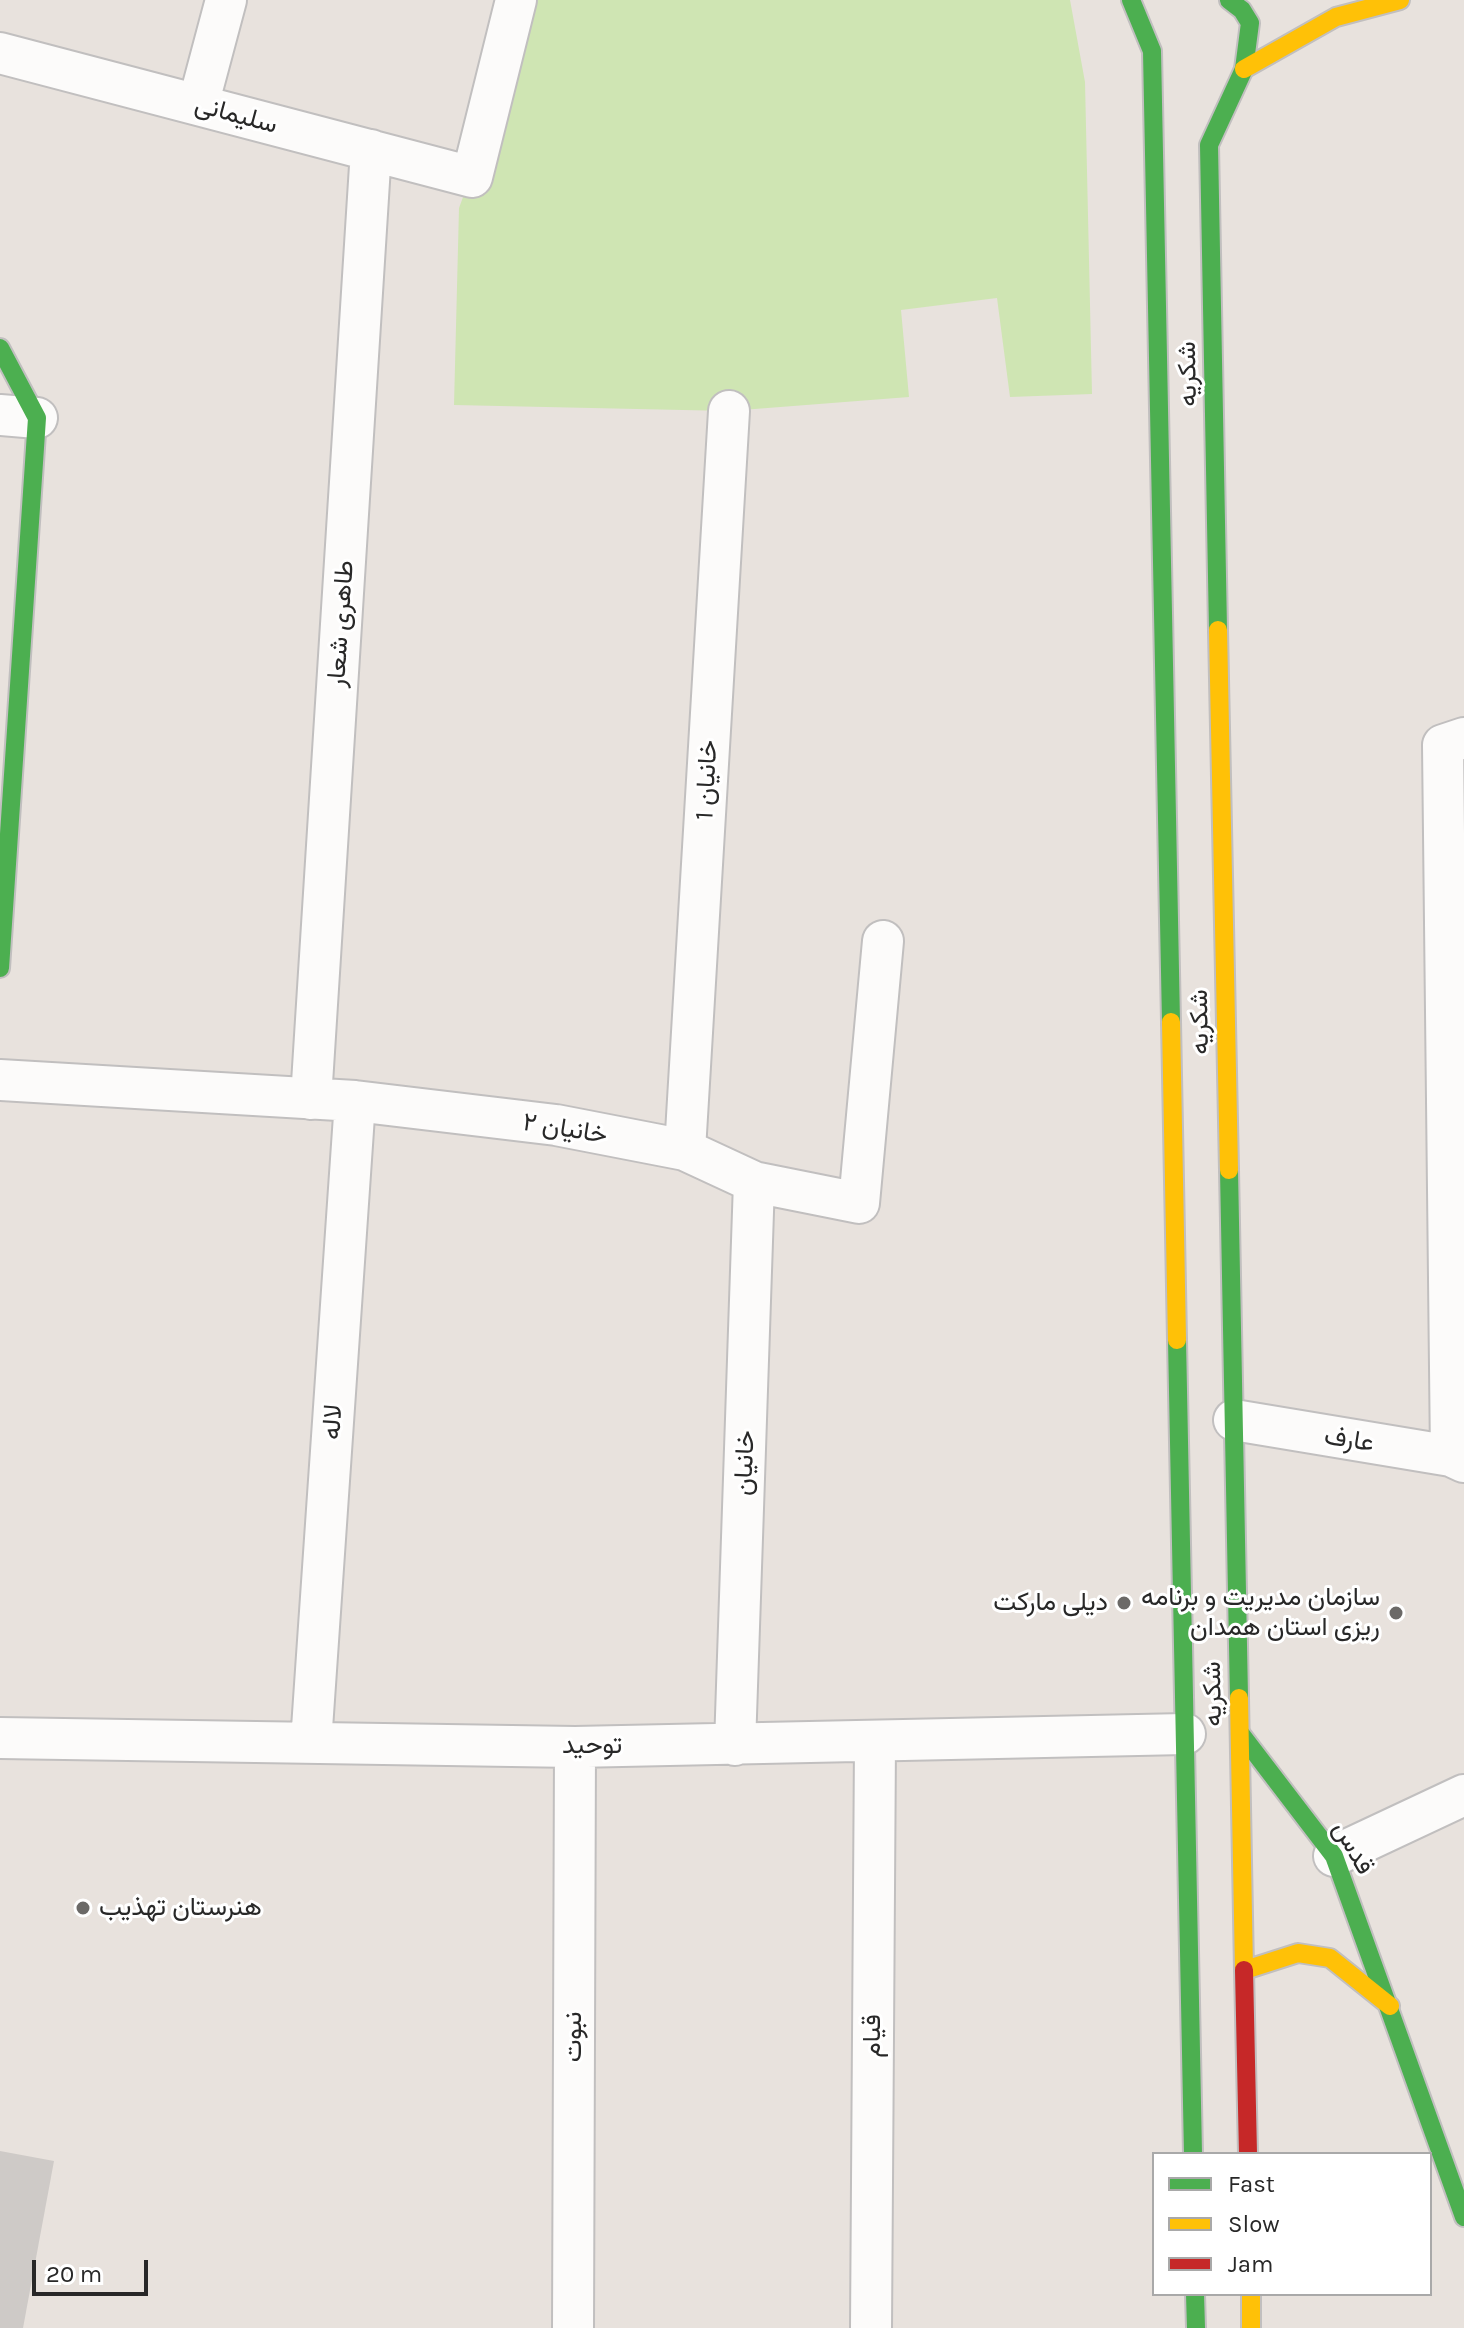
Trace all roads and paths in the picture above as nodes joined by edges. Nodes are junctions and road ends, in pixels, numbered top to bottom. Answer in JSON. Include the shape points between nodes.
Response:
{"nodes":[{"id":1,"x":226,"y":0,"type":"edge"},
{"id":2,"x":516,"y":0,"type":"edge"},
{"id":3,"x":1131,"y":0,"type":"edge"},
{"id":4,"x":1229,"y":0,"type":"edge"},
{"id":5,"x":1400,"y":0,"type":"edge"},
{"id":6,"x":1159,"y":23,"type":"dead end"},
{"id":7,"x":1152,"y":51,"type":"junction"},
{"id":8,"x":0,"y":53,"type":"edge"},
{"id":9,"x":1244,"y":69,"type":"junction"},
{"id":10,"x":198,"y":105,"type":"junction"},
{"id":11,"x":371,"y":150,"type":"junction"},
{"id":12,"x":0,"y":348,"type":"edge"},
{"id":13,"x":729,"y":411,"type":"dead end"},
{"id":14,"x":19,"y":416,"type":"edge"},
{"id":15,"x":1464,"y":738,"type":"edge"},
{"id":16,"x":883,"y":941,"type":"dead end"},
{"id":17,"x":0,"y":968,"type":"edge"},
{"id":18,"x":0,"y":1080,"type":"edge"},
{"id":19,"x":311,"y":1099,"type":"junction"},
{"id":20,"x":355,"y":1101,"type":"junction"},
{"id":21,"x":685,"y":1150,"type":"junction"},
{"id":22,"x":754,"y":1182,"type":"junction"},
{"id":23,"x":1234,"y":1420,"type":"junction"},
{"id":24,"x":1458,"y":1459,"type":"edge"},
{"id":25,"x":1240,"y":1733,"type":"junction"},
{"id":26,"x":1185,"y":1734,"type":"junction"},
{"id":27,"x":0,"y":1738,"type":"edge"},
{"id":28,"x":311,"y":1743,"type":"junction"},
{"id":29,"x":875,"y":1743,"type":"junction"},
{"id":30,"x":735,"y":1745,"type":"junction"},
{"id":31,"x":575,"y":1747,"type":"junction"},
{"id":32,"x":1464,"y":1795,"type":"edge"},
{"id":33,"x":1334,"y":1856,"type":"junction"},
{"id":34,"x":1245,"y":1970,"type":"junction"},
{"id":35,"x":1390,"y":2006,"type":"junction"},
{"id":36,"x":1193,"y":2152,"type":"edge"},
{"id":37,"x":1248,"y":2152,"type":"edge"},
{"id":38,"x":1464,"y":2217,"type":"edge"},
{"id":39,"x":1195,"y":2296,"type":"edge"},
{"id":40,"x":1251,"y":2296,"type":"edge"},
{"id":41,"x":573,"y":2328,"type":"edge"},
{"id":42,"x":871,"y":2328,"type":"edge"},
{"id":43,"x":1196,"y":2328,"type":"edge"},
{"id":44,"x":1251,"y":2328,"type":"edge"}],
"edges":[{"from":1,"to":10,"type":"street"},
{"from":2,"to":11,"type":"street","name":"سلیمانی","via":[[472,177]]},
{"from":3,"to":7,"type":"main road","name":"شکریه"},
{"from":4,"to":9,"type":"main road","name":"شکریه","via":[[1250,23]]},
{"from":5,"to":9,"type":"main road","via":[[1336,17]]},
{"from":6,"to":7,"type":"main road"},
{"from":7,"to":26,"type":"main road","name":"شکریه"},
{"from":8,"to":10,"type":"street","name":"سلیمانی"},
{"from":9,"to":23,"type":"main road","name":"شکریه","via":[[1209,145]]},
{"from":10,"to":11,"type":"street","name":"سلیمانی"},
{"from":11,"to":19,"type":"street","name":"طاهری شعار"},
{"from":12,"to":14,"type":"main road"},
{"from":13,"to":21,"type":"street","name":"خانیان 1"},
{"from":14,"to":17,"type":"main road"},
{"from":15,"to":24,"type":"street","via":[[1443,745]]},
{"from":16,"to":22,"type":"street","name":"خانیان ۲","via":[[859,1203]]},
{"from":18,"to":19,"type":"street","name":"خانیان ۲"},
{"from":19,"to":20,"type":"street","name":"خانیان ۲"},
{"from":20,"to":21,"type":"street","name":"خانیان ۲","via":[[556,1125]]},
{"from":20,"to":28,"type":"street","name":"لاله"},
{"from":21,"to":22,"type":"street","name":"خانیان ۲"},
{"from":22,"to":30,"type":"street","name":"خانیان"},
{"from":23,"to":24,"type":"street","name":"عارف"},
{"from":23,"to":25,"type":"main road","name":"شکریه"},
{"from":25,"to":33,"type":"main road","name":"قدس"},
{"from":25,"to":34,"type":"main road","name":"شکریه"},
{"from":26,"to":29,"type":"street","name":"توحید"},
{"from":26,"to":36,"type":"main road","name":"شکریه"},
{"from":27,"to":28,"type":"street","name":"توحید"},
{"from":28,"to":31,"type":"street","name":"توحید"},
{"from":29,"to":30,"type":"street","name":"توحید"},
{"from":29,"to":42,"type":"street","name":"قیام"},
{"from":30,"to":31,"type":"street","name":"توحید"},
{"from":31,"to":41,"type":"street","name":"نبوت"},
{"from":32,"to":33,"type":"street"},
{"from":33,"to":35,"type":"main road","name":"قدس"},
{"from":34,"to":35,"type":"main road","via":[[1298,1953],[1330,1958]]},
{"from":34,"to":37,"type":"main road","name":"شکریه"},
{"from":35,"to":38,"type":"main road","name":"قدس"},
{"from":39,"to":43,"type":"main road"},
{"from":40,"to":44,"type":"main road"}]}
